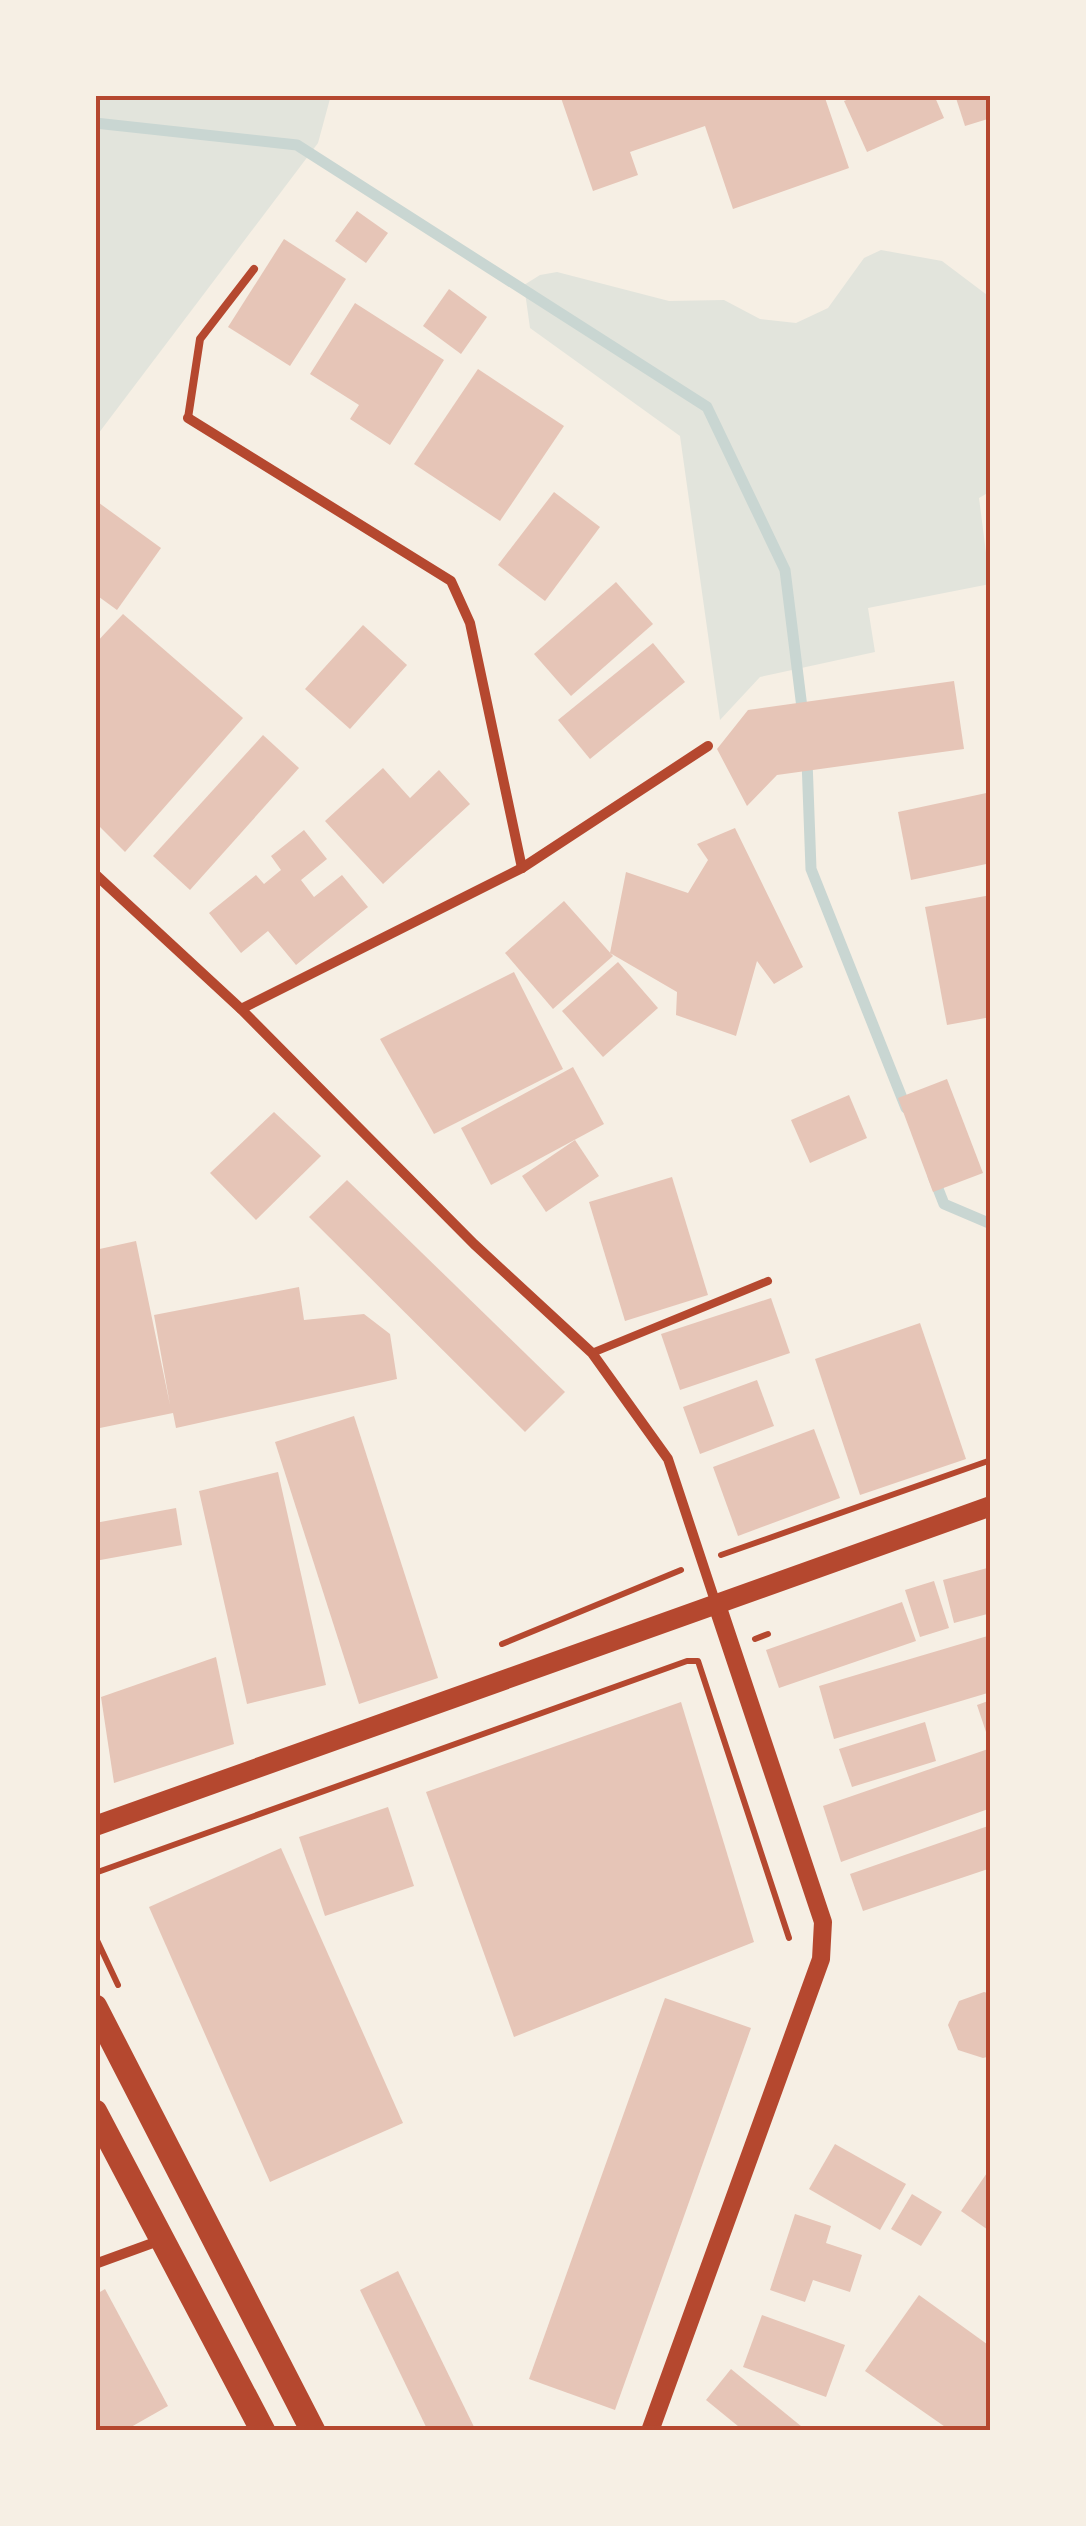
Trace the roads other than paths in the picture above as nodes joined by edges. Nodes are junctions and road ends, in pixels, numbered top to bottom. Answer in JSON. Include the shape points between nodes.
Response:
{"nodes":[{"id":1,"x":254,"y":269,"type":"dead end"},
{"id":2,"x":188,"y":418,"type":"joint"},
{"id":3,"x":708,"y":746,"type":"dead end"},
{"id":4,"x":522,"y":868,"type":"junction"},
{"id":5,"x":95,"y":874,"type":"edge"},
{"id":6,"x":241,"y":1009,"type":"junction"},
{"id":7,"x":768,"y":1281,"type":"dead end"},
{"id":8,"x":592,"y":1353,"type":"junction"},
{"id":9,"x":991,"y":1506,"type":"edge"},
{"id":10,"x":717,"y":1605,"type":"junction"},
{"id":11,"x":95,"y":1826,"type":"edge"},
{"id":12,"x":95,"y":2007,"type":"edge"},
{"id":13,"x":95,"y":2112,"type":"edge"},
{"id":14,"x":162,"y":2240,"type":"junction"},
{"id":15,"x":95,"y":2264,"type":"edge"},
{"id":16,"x":263,"y":2431,"type":"edge"},
{"id":17,"x":313,"y":2431,"type":"edge"},
{"id":18,"x":650,"y":2431,"type":"edge"}],
"edges":[{"from":1,"to":2,"type":"lane","via":[[200,338]]},
{"from":2,"to":4,"type":"street","via":[[451,581],[470,623]]},
{"from":3,"to":4,"type":"street"},
{"from":4,"to":6,"type":"street"},
{"from":5,"to":6,"type":"street"},
{"from":6,"to":8,"type":"street"},
{"from":7,"to":8,"type":"lane"},
{"from":8,"to":10,"type":"street","via":[[668,1460]]},
{"from":9,"to":10,"type":"main road"},
{"from":10,"to":11,"type":"main road"},
{"from":10,"to":18,"type":"street","via":[[823,1922],[821,1960]]},
{"from":12,"to":17,"type":"main road"},
{"from":13,"to":14,"type":"main road"},
{"from":14,"to":15,"type":"street"},
{"from":14,"to":16,"type":"main road"}]}
